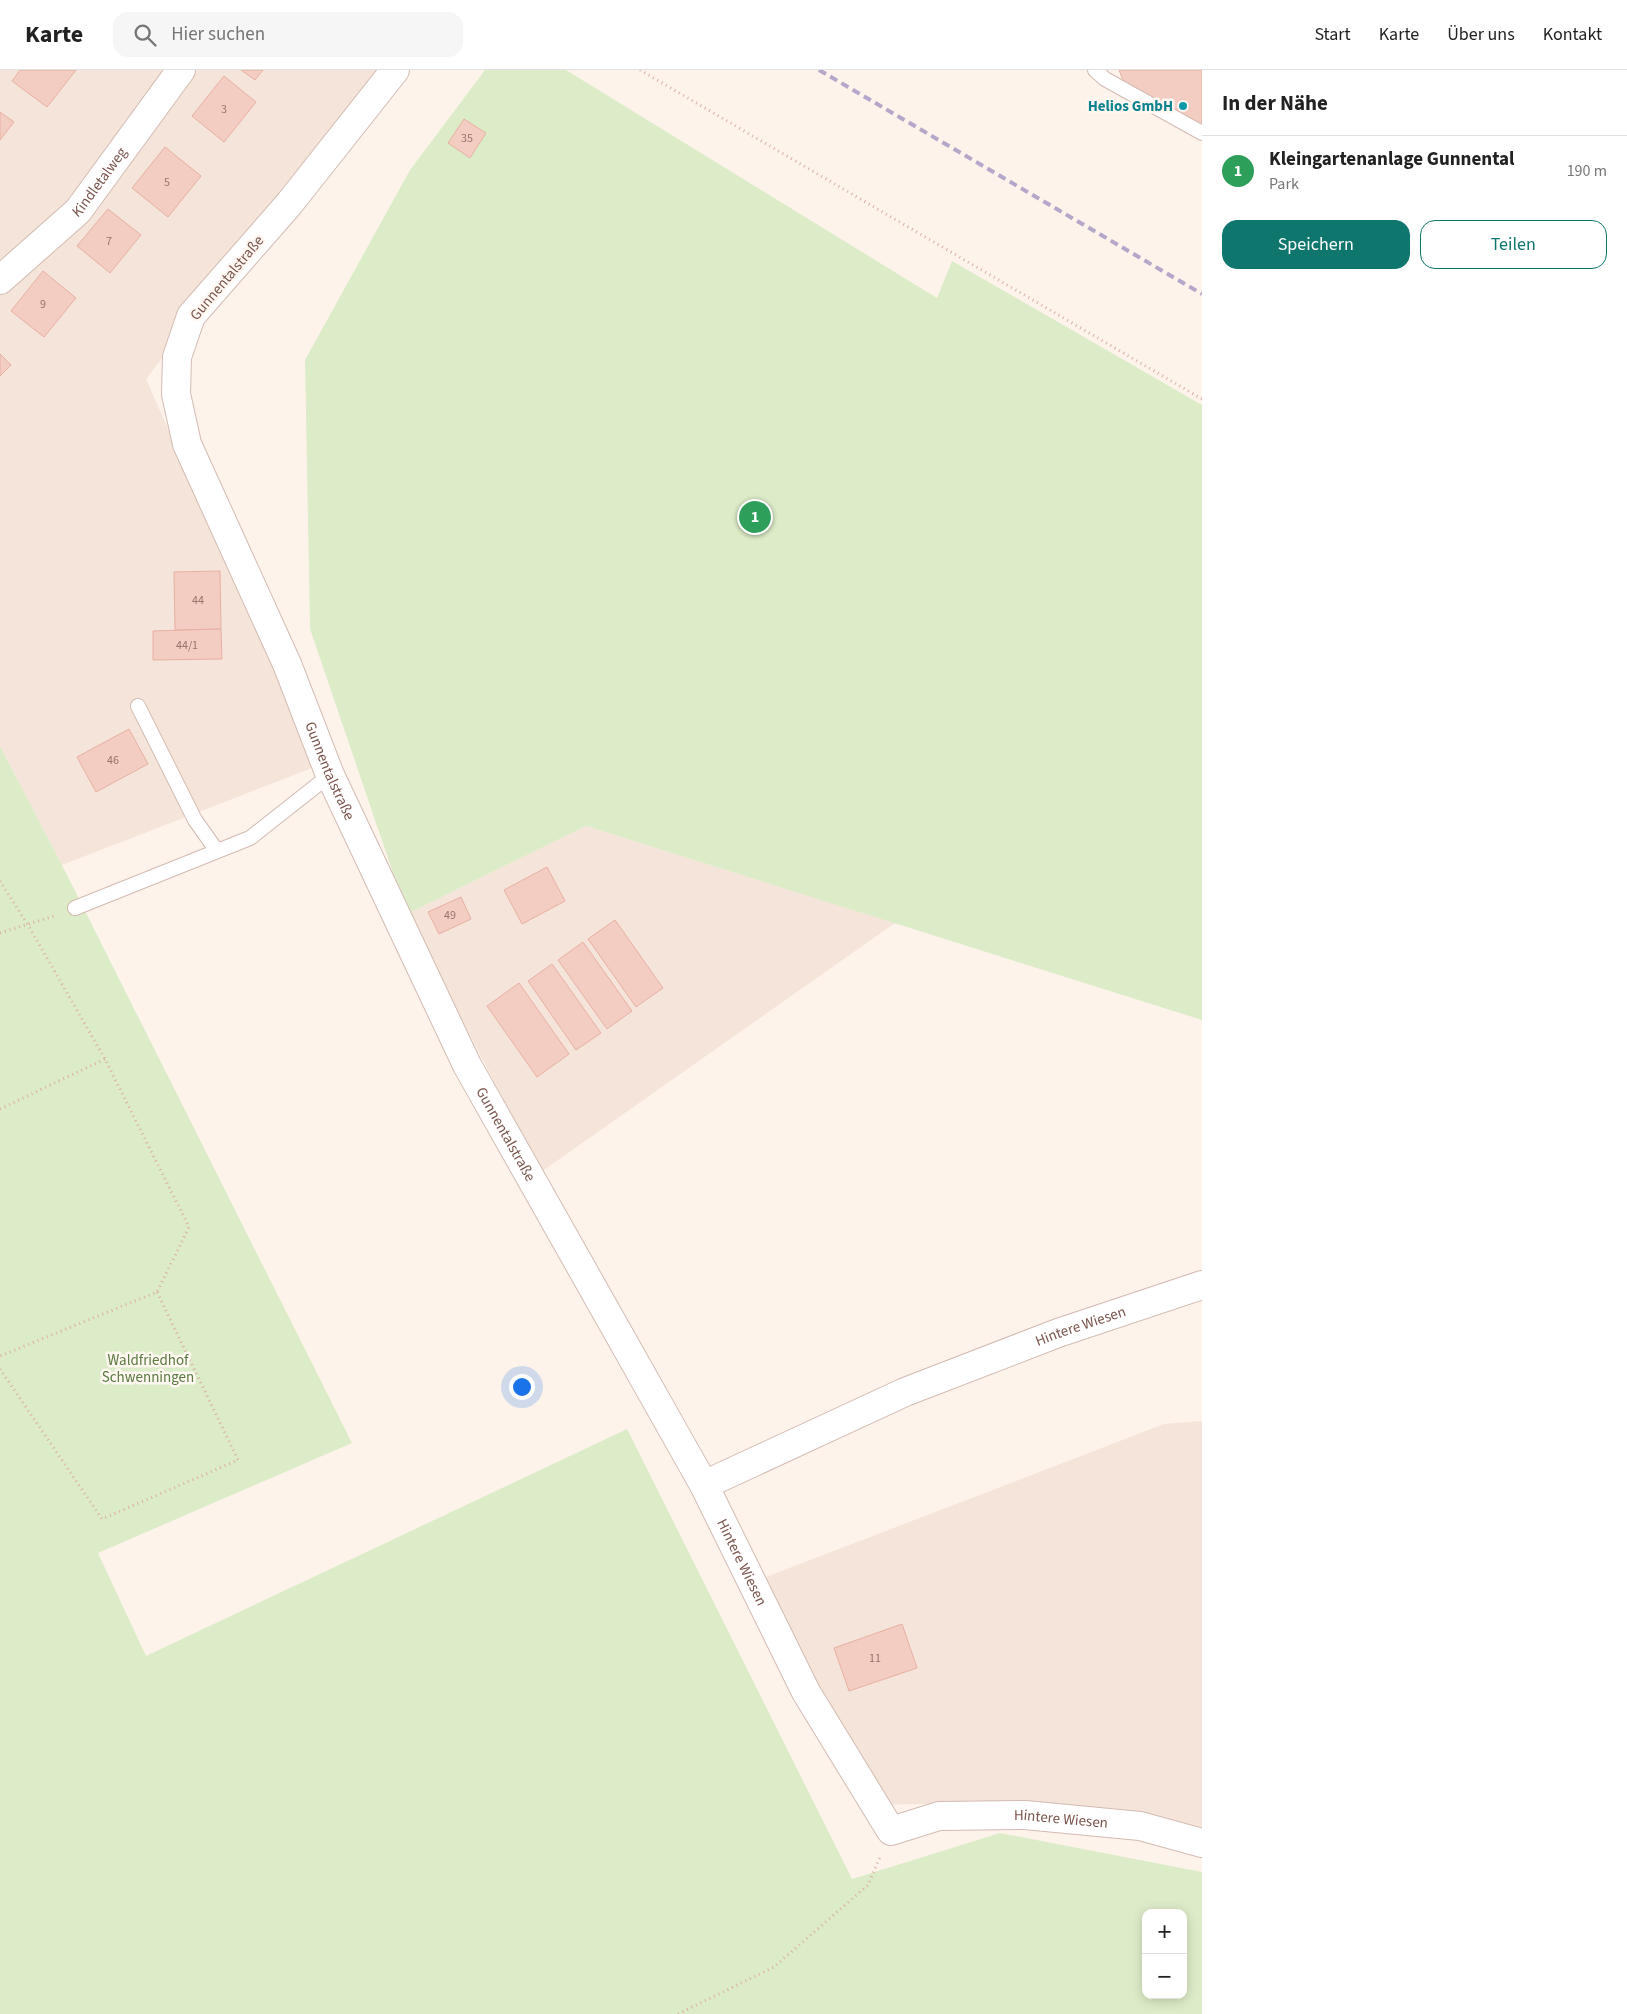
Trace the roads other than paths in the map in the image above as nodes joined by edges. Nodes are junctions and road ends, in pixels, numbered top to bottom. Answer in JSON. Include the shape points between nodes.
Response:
{"nodes":[{"id":1,"x":181,"y":70,"type":"edge"},
{"id":2,"x":395,"y":70,"type":"edge"},
{"id":3,"x":1095,"y":70,"type":"edge"},
{"id":4,"x":1202,"y":133,"type":"edge"},
{"id":5,"x":0,"y":280,"type":"edge"},
{"id":6,"x":138,"y":706,"type":"dead end"},
{"id":7,"x":330,"y":775,"type":"junction"},
{"id":8,"x":217,"y":851,"type":"junction"},
{"id":9,"x":75,"y":908,"type":"road end"},
{"id":10,"x":1202,"y":1285,"type":"edge"},
{"id":11,"x":704,"y":1486,"type":"junction"},
{"id":12,"x":1202,"y":1843,"type":"edge"}],
"edges":[{"from":1,"to":5,"type":"street","name":"Kindletalweg","via":[[78,211]]},
{"from":2,"to":7,"type":"street","name":"Gunnentalstraße","via":[[289,204],[191,316],[178,357],[176,394],[186,444],[287,664]]},
{"from":3,"to":4,"type":"lane"},
{"from":6,"to":8,"type":"lane","via":[[194,820]]},
{"from":7,"to":8,"type":"lane","via":[[250,838]]},
{"from":7,"to":11,"type":"street","name":"Gunnentalstraße","via":[[468,1065]]},
{"from":8,"to":9,"type":"lane"},
{"from":10,"to":11,"type":"street","name":"Hintere Wiesen","via":[[1058,1333],[904,1392]]},
{"from":11,"to":12,"type":"street","name":"Hintere Wiesen","via":[[806,1692],[891,1831],[939,1816],[1025,1815],[1140,1826]]}]}
